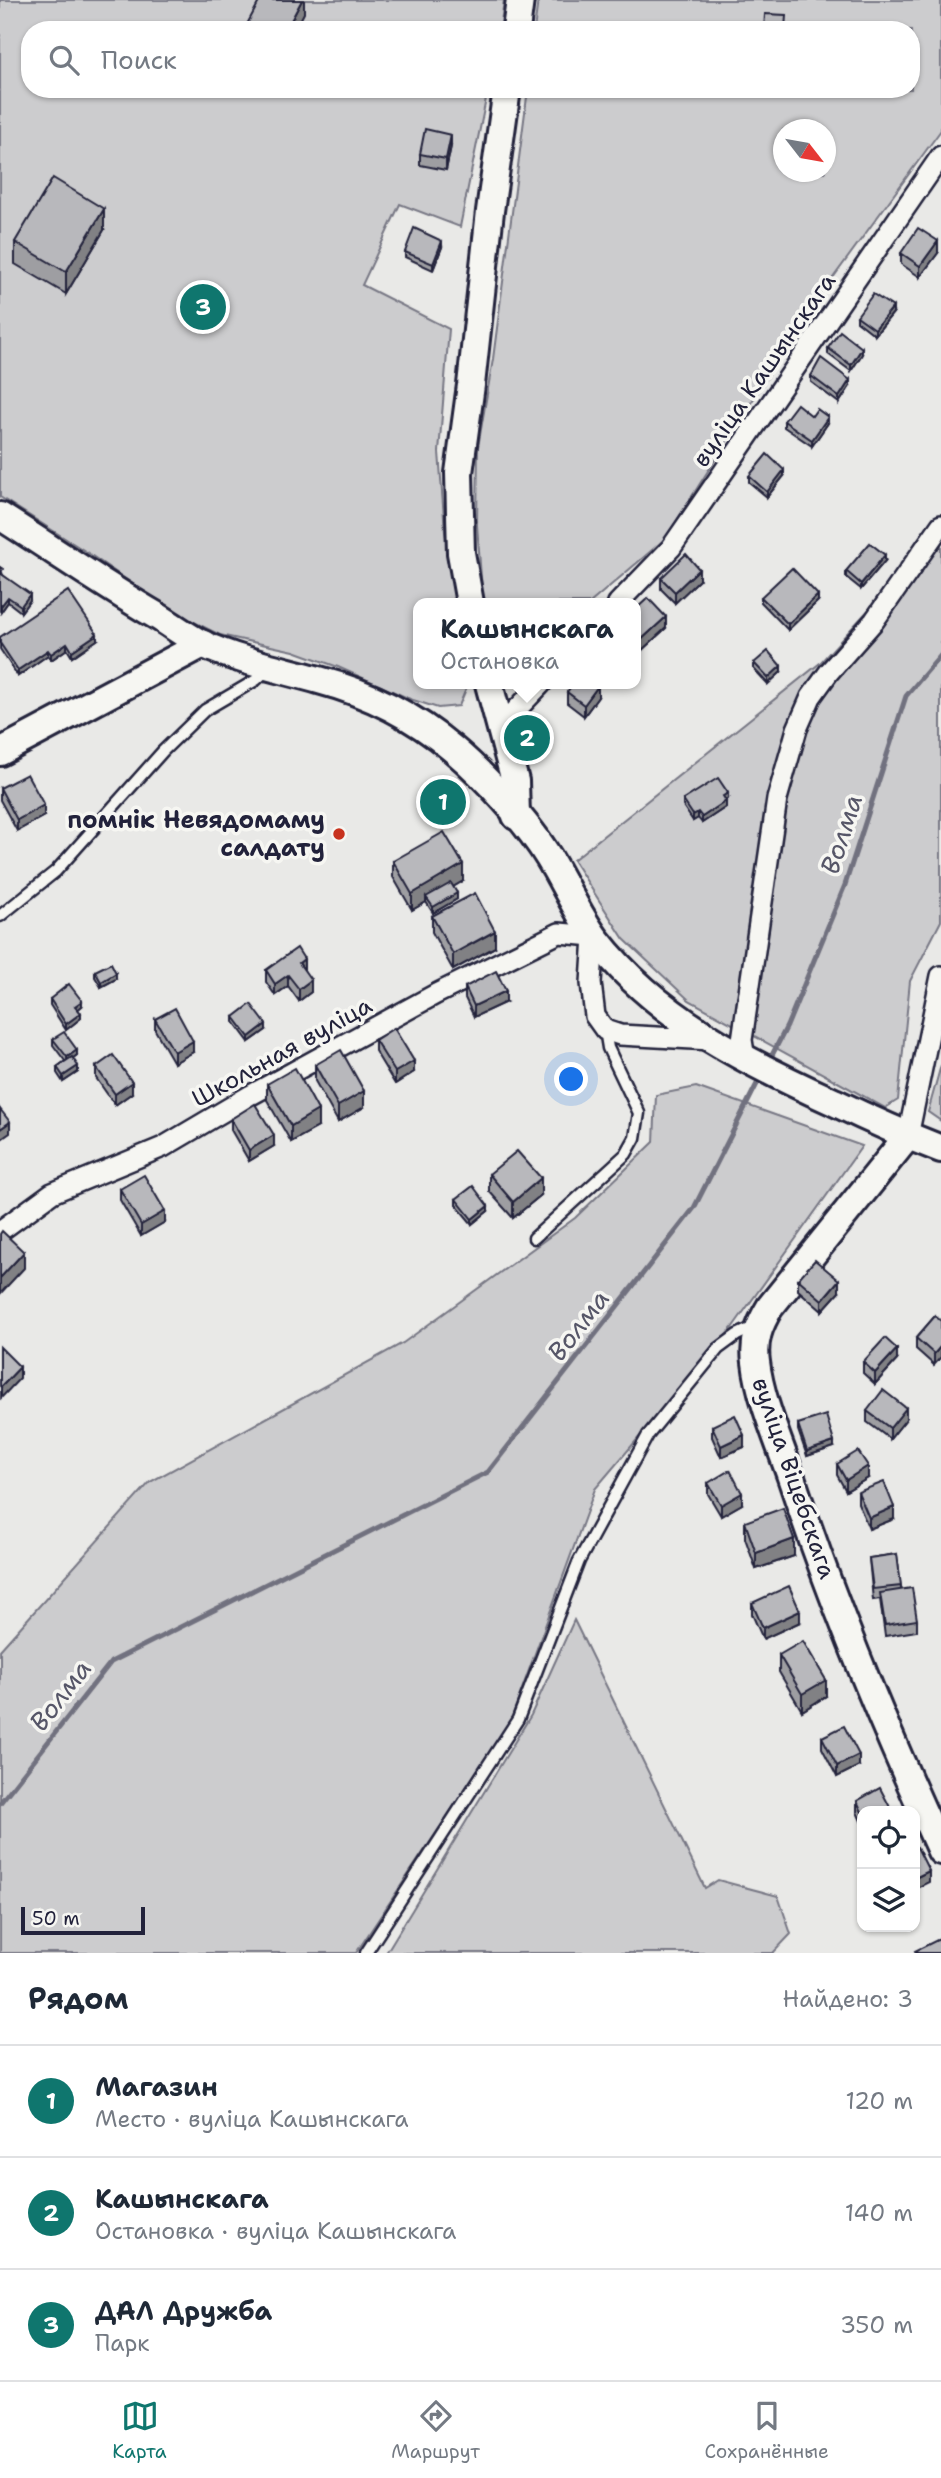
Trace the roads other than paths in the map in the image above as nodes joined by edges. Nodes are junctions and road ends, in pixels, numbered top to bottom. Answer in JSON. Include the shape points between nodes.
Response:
{"nodes":[{"id":1,"x":520,"y":0,"type":"edge"},
{"id":2,"x":517,"y":21,"type":"edge"},
{"id":3,"x":506,"y":98,"type":"edge"},
{"id":4,"x":941,"y":156,"type":"edge"},
{"id":5,"x":0,"y":516,"type":"edge"},
{"id":6,"x":941,"y":525,"type":"edge"},
{"id":7,"x":469,"y":598,"type":"edge"},
{"id":8,"x":623,"y":598,"type":"edge"},
{"id":9,"x":203,"y":644,"type":"junction"},
{"id":10,"x":271,"y":668,"type":"junction"},
{"id":11,"x":490,"y":689,"type":"edge"},
{"id":12,"x":536,"y":689,"type":"edge"},
{"id":13,"x":501,"y":726,"type":"junction"},
{"id":14,"x":0,"y":752,"type":"edge"},
{"id":15,"x":516,"y":816,"type":"junction"},
{"id":16,"x":572,"y":898,"type":"junction"},
{"id":17,"x":0,"y":916,"type":"edge"},
{"id":18,"x":559,"y":933,"type":"junction"},
{"id":19,"x":594,"y":936,"type":"junction"},
{"id":20,"x":941,"y":976,"type":"edge"},
{"id":21,"x":605,"y":1030,"type":"junction"},
{"id":22,"x":711,"y":1040,"type":"junction"},
{"id":23,"x":745,"y":1059,"type":"junction"},
{"id":24,"x":908,"y":1136,"type":"junction"},
{"id":25,"x":941,"y":1149,"type":"edge"},
{"id":26,"x":0,"y":1231,"type":"edge"},
{"id":27,"x":534,"y":1238,"type":"dead end"},
{"id":28,"x":760,"y":1324,"type":"junction"},
{"id":29,"x":941,"y":1851,"type":"edge"},
{"id":30,"x":366,"y":1953,"type":"edge"}],
"edges":[{"from":1,"to":2,"type":"street"},
{"from":3,"to":7,"type":"street","via":[[459,473],[461,553]]},
{"from":4,"to":8,"type":"street","name":"вуліца Кашынскага","via":[[671,548]]},
{"from":5,"to":9,"type":"street"},
{"from":6,"to":23,"type":"street","via":[[874,621],[811,697],[797,729],[777,799],[766,866],[742,1040]]},
{"from":9,"to":10,"type":"street"},
{"from":9,"to":14,"type":"street"},
{"from":10,"to":15,"type":"street","via":[[356,691],[395,709],[454,750]]},
{"from":10,"to":17,"type":"lane","via":[[205,710],[56,871]]},
{"from":11,"to":13,"type":"street"},
{"from":12,"to":13,"type":"street"},
{"from":13,"to":15,"type":"street","via":[[515,781]]},
{"from":15,"to":16,"type":"street","via":[[547,855]]},
{"from":16,"to":18,"type":"street"},
{"from":16,"to":19,"type":"street"},
{"from":18,"to":19,"type":"street"},
{"from":18,"to":26,"type":"street","name":"Школьная вуліца","via":[[413,1007],[163,1147],[52,1193]]},
{"from":19,"to":21,"type":"street","via":[[591,983],[595,1016]]},
{"from":19,"to":22,"type":"street","via":[[649,995]]},
{"from":20,"to":24,"type":"street"},
{"from":21,"to":22,"type":"street","via":[[620,1035]]},
{"from":21,"to":27,"type":"lane","via":[[608,1048],[639,1112],[635,1138],[626,1154]]},
{"from":22,"to":23,"type":"street"},
{"from":23,"to":24,"type":"street"},
{"from":24,"to":25,"type":"street"},
{"from":24,"to":28,"type":"street","name":"вуліца Віцебскага"},
{"from":28,"to":29,"type":"street","name":"вуліца Віцебскага","via":[[756,1364],[803,1515],[868,1688]]},
{"from":28,"to":30,"type":"lane","via":[[718,1349],[648,1436],[579,1561],[518,1719]]}]}
